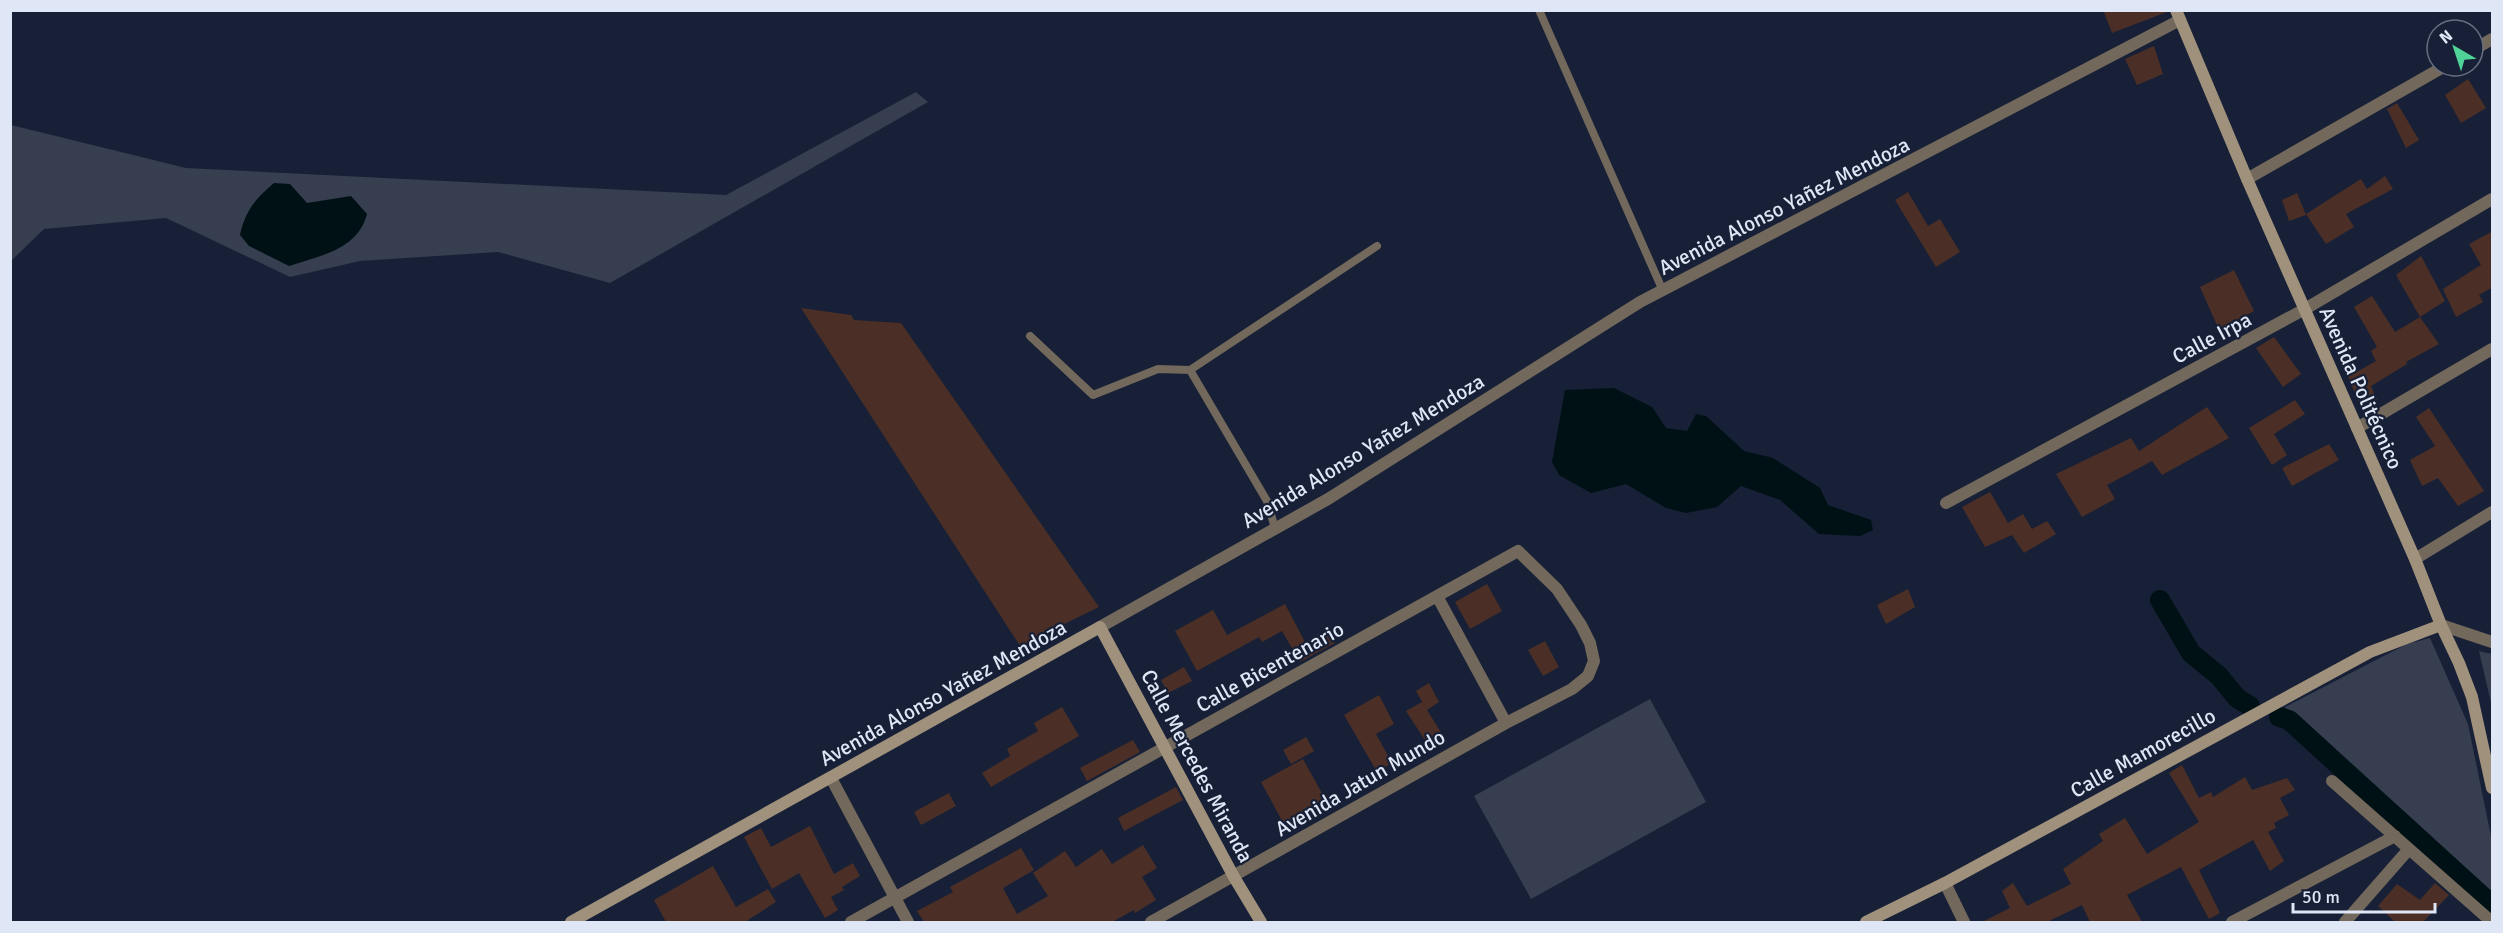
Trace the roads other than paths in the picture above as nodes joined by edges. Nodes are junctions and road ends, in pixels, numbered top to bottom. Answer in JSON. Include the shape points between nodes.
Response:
{"nodes":[{"id":1,"x":1539,"y":10,"type":"edge"},
{"id":2,"x":2178,"y":15,"type":"edge"},
{"id":3,"x":2425,"y":78,"type":"edge"},
{"id":4,"x":2247,"y":180,"type":"junction"},
{"id":5,"x":2493,"y":199,"type":"edge"},
{"id":6,"x":1377,"y":246,"type":"dead end"},
{"id":7,"x":1663,"y":291,"type":"junction"},
{"id":8,"x":2306,"y":309,"type":"junction"},
{"id":9,"x":1030,"y":336,"type":"dead end"},
{"id":10,"x":2493,"y":349,"type":"edge"},
{"id":11,"x":1190,"y":370,"type":"junction"},
{"id":12,"x":2357,"y":428,"type":"junction"},
{"id":13,"x":1946,"y":503,"type":"dead end"},
{"id":14,"x":2493,"y":512,"type":"edge"},
{"id":15,"x":1275,"y":528,"type":"junction"},
{"id":16,"x":2415,"y":558,"type":"junction"},
{"id":17,"x":1437,"y":596,"type":"junction"},
{"id":18,"x":2441,"y":625,"type":"junction"},
{"id":19,"x":1100,"y":627,"type":"junction"},
{"id":20,"x":2493,"y":642,"type":"edge"},
{"id":21,"x":1588,"y":676,"type":"joint"},
{"id":22,"x":1506,"y":723,"type":"junction"},
{"id":23,"x":1164,"y":747,"type":"junction"},
{"id":24,"x":831,"y":778,"type":"junction"},
{"id":25,"x":2332,"y":781,"type":"dead end"},
{"id":26,"x":2493,"y":788,"type":"edge"},
{"id":27,"x":2395,"y":836,"type":"junction"},
{"id":28,"x":2409,"y":849,"type":"junction"},
{"id":29,"x":1234,"y":877,"type":"junction"},
{"id":30,"x":1944,"y":883,"type":"junction"},
{"id":31,"x":895,"y":898,"type":"junction"},
{"id":32,"x":571,"y":922,"type":"edge"},
{"id":33,"x":851,"y":922,"type":"edge"},
{"id":34,"x":908,"y":922,"type":"edge"},
{"id":35,"x":1151,"y":922,"type":"edge"},
{"id":36,"x":1261,"y":922,"type":"edge"},
{"id":37,"x":1866,"y":922,"type":"edge"},
{"id":38,"x":1964,"y":922,"type":"edge"},
{"id":39,"x":2232,"y":922,"type":"edge"},
{"id":40,"x":2345,"y":922,"type":"edge"},
{"id":41,"x":2492,"y":922,"type":"edge"}],
"edges":[{"from":1,"to":7,"type":"lane"},
{"from":2,"to":4,"type":"street","name":"Avenida Politécnico"},
{"from":2,"to":7,"type":"street","name":"Avenida Alonso Yañez Mendoza"},
{"from":3,"to":4,"type":"street"},
{"from":4,"to":8,"type":"street","name":"Avenida Politécnico"},
{"from":5,"to":8,"type":"street","name":"Calle Irpa"},
{"from":6,"to":11,"type":"lane"},
{"from":7,"to":15,"type":"street","name":"Avenida Alonso Yañez Mendoza"},
{"from":8,"to":12,"type":"street","name":"Avenida Politécnico"},
{"from":8,"to":13,"type":"street","name":"Calle Irpa"},
{"from":9,"to":11,"type":"lane","via":[[1093,395],[1158,369]]},
{"from":10,"to":12,"type":"street"},
{"from":11,"to":15,"type":"lane","via":[[1267,501]]},
{"from":12,"to":16,"type":"street","name":"Avenida Politécnico"},
{"from":14,"to":16,"type":"street"},
{"from":15,"to":19,"type":"street","name":"Avenida Alonso Yañez Mendoza"},
{"from":16,"to":18,"type":"street","name":"Avenida Politécnico"},
{"from":17,"to":21,"type":"street","name":"Calle Bicentenario","via":[[1518,551],[1557,589],[1581,625],[1594,661]]},
{"from":17,"to":22,"type":"street"},
{"from":17,"to":23,"type":"street","name":"Calle Bicentenario"},
{"from":18,"to":20,"type":"street"},
{"from":18,"to":26,"type":"street","name":"Avenida Politécnico","via":[[2472,697]]},
{"from":18,"to":30,"type":"street","name":"Calle Mamorecillo","via":[[2370,652]]},
{"from":19,"to":23,"type":"street","name":"Calle Mercedes Miranda"},
{"from":19,"to":24,"type":"street","name":"Avenida Alonso Yañez Mendoza"},
{"from":21,"to":22,"type":"street","name":"Avenida Jatun Mundo","via":[[1572,689]]},
{"from":22,"to":29,"type":"street","name":"Avenida Jatun Mundo"},
{"from":23,"to":29,"type":"street","name":"Calle Mercedes Miranda"},
{"from":23,"to":31,"type":"street","name":"Calle Bicentenario"},
{"from":24,"to":31,"type":"street"},
{"from":24,"to":32,"type":"street","name":"Avenida Alonso Yañez Mendoza"},
{"from":25,"to":27,"type":"street"},
{"from":27,"to":28,"type":"street"},
{"from":27,"to":39,"type":"street"},
{"from":28,"to":40,"type":"street"},
{"from":28,"to":41,"type":"street"},
{"from":29,"to":35,"type":"street","name":"Avenida Jatun Mundo"},
{"from":29,"to":36,"type":"street","name":"Calle Mercedes Miranda"},
{"from":30,"to":37,"type":"street","name":"Calle Mamorecillo"},
{"from":30,"to":38,"type":"street"},
{"from":31,"to":33,"type":"street","name":"Calle Bicentenario"},
{"from":31,"to":34,"type":"street"}]}
